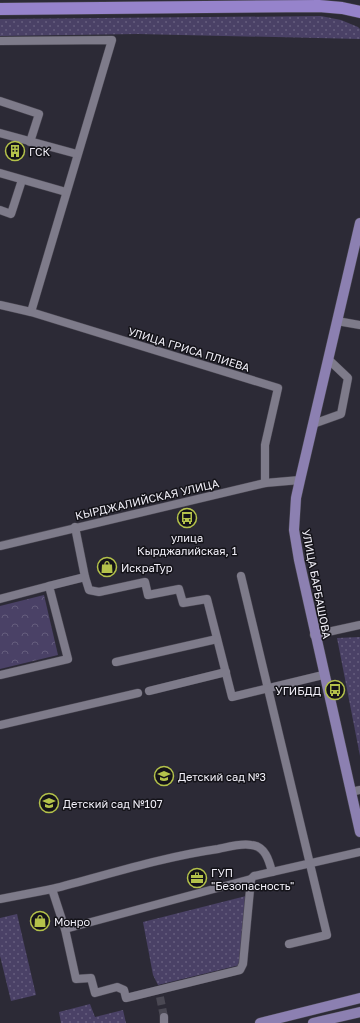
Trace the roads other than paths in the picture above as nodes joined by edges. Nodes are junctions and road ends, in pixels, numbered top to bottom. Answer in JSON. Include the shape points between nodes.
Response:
{"nodes":[{"id":1,"x":0,"y":9,"type":"edge"},
{"id":2,"x":360,"y":12,"type":"edge"},
{"id":3,"x":0,"y":41,"type":"edge"},
{"id":4,"x":0,"y":101,"type":"edge"},
{"id":5,"x":0,"y":133,"type":"edge"},
{"id":6,"x":30,"y":142,"type":"junction"},
{"id":7,"x":77,"y":154,"type":"junction"},
{"id":8,"x":0,"y":174,"type":"edge"},
{"id":9,"x":22,"y":180,"type":"junction"},
{"id":10,"x":66,"y":192,"type":"junction"},
{"id":11,"x":0,"y":210,"type":"edge"},
{"id":12,"x":360,"y":223,"type":"edge"},
{"id":13,"x":0,"y":305,"type":"edge"},
{"id":14,"x":31,"y":312,"type":"junction"},
{"id":15,"x":337,"y":321,"type":"junction"},
{"id":16,"x":360,"y":325,"type":"edge"},
{"id":17,"x":328,"y":359,"type":"junction"},
{"id":18,"x":313,"y":424,"type":"junction"},
{"id":19,"x":300,"y":480,"type":"junction"},
{"id":20,"x":265,"y":483,"type":"junction"},
{"id":21,"x":75,"y":527,"type":"junction"},
{"id":22,"x":0,"y":546,"type":"edge"},
{"id":23,"x":241,"y":576,"type":"dead end"},
{"id":24,"x":86,"y":577,"type":"junction"},
{"id":25,"x":49,"y":586,"type":"junction"},
{"id":26,"x":0,"y":599,"type":"edge"},
{"id":27,"x":360,"y":625,"type":"edge"},
{"id":28,"x":314,"y":636,"type":"junction"},
{"id":29,"x":218,"y":639,"type":"junction"},
{"id":30,"x":116,"y":662,"type":"dead end"},
{"id":31,"x":226,"y":672,"type":"junction"},
{"id":32,"x":0,"y":675,"type":"edge"},
{"id":33,"x":323,"y":675,"type":"junction"},
{"id":34,"x":269,"y":688,"type":"junction"},
{"id":35,"x":148,"y":691,"type":"dead end"},
{"id":36,"x":138,"y":693,"type":"dead end"},
{"id":37,"x":0,"y":724,"type":"edge"},
{"id":38,"x":356,"y":791,"type":"edge"},
{"id":39,"x":360,"y":832,"type":"edge"},
{"id":40,"x":360,"y":852,"type":"edge"},
{"id":41,"x":311,"y":863,"type":"junction"},
{"id":42,"x":272,"y":872,"type":"junction"},
{"id":43,"x":251,"y":879,"type":"junction"},
{"id":44,"x":52,"y":889,"type":"junction"},
{"id":45,"x":0,"y":899,"type":"edge"},
{"id":46,"x":65,"y":929,"type":"junction"},
{"id":47,"x":289,"y":944,"type":"dead end"},
{"id":48,"x":360,"y":998,"type":"edge"},
{"id":49,"x":360,"y":1012,"type":"edge"},
{"id":50,"x":260,"y":1023,"type":"edge"},
{"id":51,"x":313,"y":1023,"type":"edge"}],
"edges":[{"from":1,"to":2,"type":"highway","via":[[319,6]]},
{"from":3,"to":7,"type":"street","via":[[112,40]]},
{"from":4,"to":6,"type":"street","via":[[39,114]]},
{"from":5,"to":6,"type":"street"},
{"from":6,"to":7,"type":"street"},
{"from":7,"to":10,"type":"street"},
{"from":8,"to":9,"type":"street"},
{"from":9,"to":10,"type":"street"},
{"from":9,"to":11,"type":"street","via":[[11,214]]},
{"from":10,"to":14,"type":"street"},
{"from":12,"to":15,"type":"main road","name":"УЛИЦА БАРБАШОВА"},
{"from":13,"to":14,"type":"street","name":"УЛИЦА ГРИСА ПЛИЕВА"},
{"from":14,"to":20,"type":"street","name":"УЛИЦА ГРИСА ПЛИЕВА","via":[[278,388],[265,445]]},
{"from":15,"to":16,"type":"street"},
{"from":15,"to":17,"type":"main road","name":"УЛИЦА БАРБАШОВА"},
{"from":17,"to":18,"type":"main road","name":"УЛИЦА БАРБАШОВА"},
{"from":17,"to":18,"type":"street","via":[[348,378],[341,414]]},
{"from":18,"to":19,"type":"main road","name":"УЛИЦА БАРБАШОВА"},
{"from":19,"to":20,"type":"street","name":"КЫРДЖАЛИЙСКАЯ УЛИЦА"},
{"from":19,"to":28,"type":"main road","name":"УЛИЦА БАРБАШОВА","via":[[294,530]]},
{"from":20,"to":21,"type":"street","name":"КЫРДЖАЛИЙСКАЯ УЛИЦА"},
{"from":21,"to":22,"type":"street","name":"КЫРДЖАЛИЙСКАЯ УЛИЦА"},
{"from":21,"to":24,"type":"street"},
{"from":23,"to":34,"type":"street"},
{"from":24,"to":25,"type":"street"},
{"from":24,"to":29,"type":"street","via":[[90,590],[99,592],[145,582],[148,595],[179,589],[183,603],[207,599]]},
{"from":25,"to":26,"type":"street"},
{"from":25,"to":32,"type":"street","via":[[68,659]]},
{"from":27,"to":28,"type":"street"},
{"from":28,"to":33,"type":"main road","name":"УЛИЦА БАРБАШОВА"},
{"from":29,"to":30,"type":"street"},
{"from":29,"to":31,"type":"street"},
{"from":31,"to":34,"type":"street","via":[[232,697]]},
{"from":31,"to":35,"type":"street"},
{"from":33,"to":34,"type":"street"},
{"from":33,"to":38,"type":"main road","name":"УЛИЦА БАРБАШОВА"},
{"from":34,"to":41,"type":"street"},
{"from":36,"to":37,"type":"street"},
{"from":38,"to":39,"type":"main road","name":"УЛИЦА БАРБАШОВА"},
{"from":40,"to":41,"type":"street"},
{"from":41,"to":42,"type":"street"},
{"from":41,"to":47,"type":"street","via":[[327,935]]},
{"from":42,"to":43,"type":"street"},
{"from":42,"to":44,"type":"street","via":[[267,856],[261,849],[252,845],[242,845],[187,854]]},
{"from":43,"to":46,"type":"street"},
{"from":43,"to":46,"type":"street","via":[[243,964],[240,970],[159,994],[126,998],[124,990],[117,987],[95,993],[91,978],[76,979]]},
{"from":44,"to":45,"type":"street"},
{"from":44,"to":46,"type":"street"},
{"from":48,"to":50,"type":"main road"},
{"from":49,"to":51,"type":"main road"}]}
